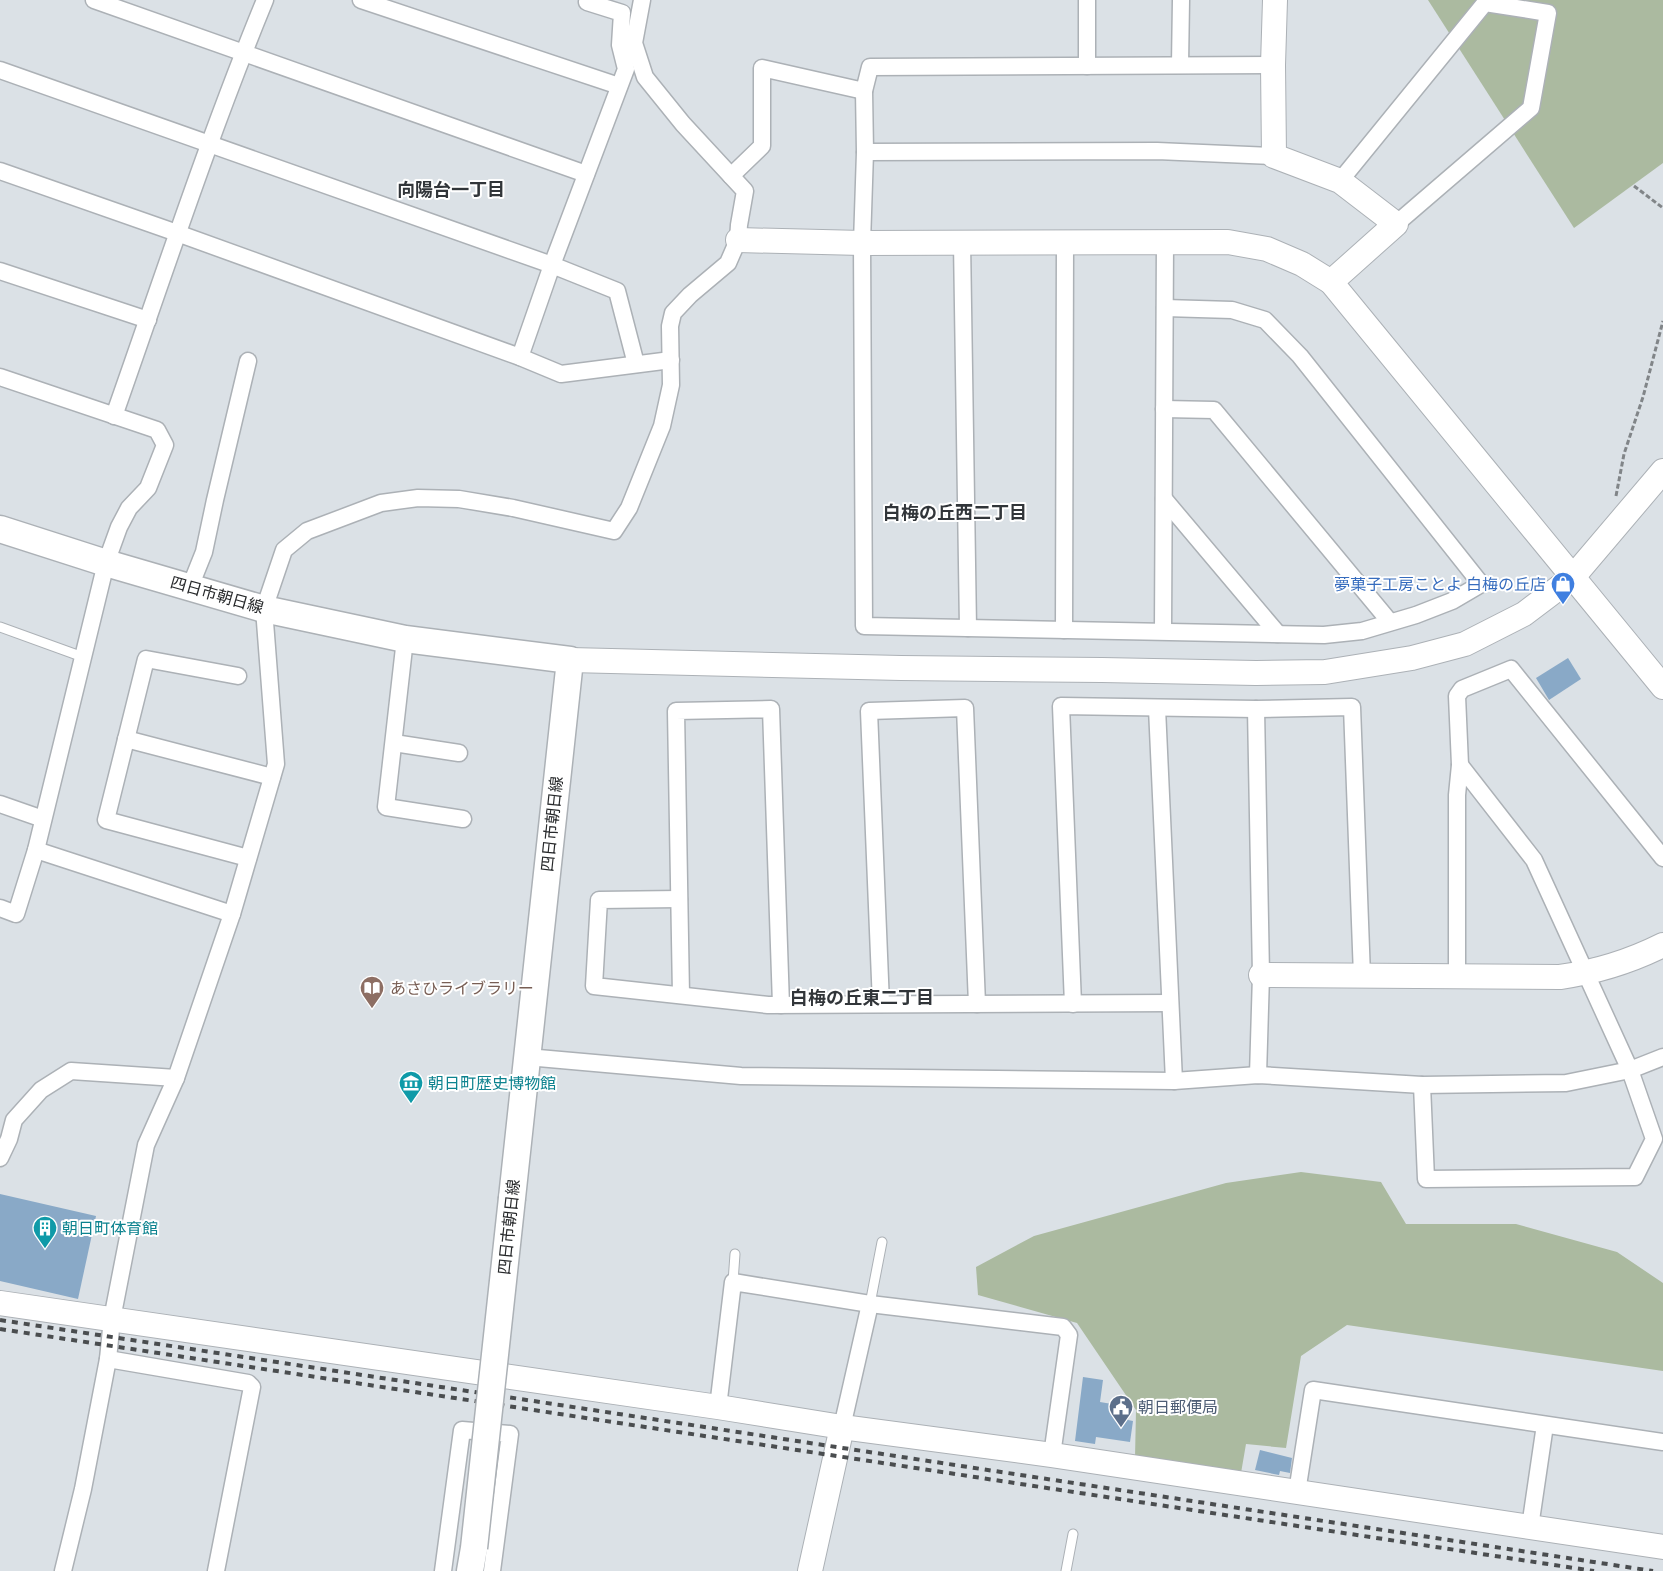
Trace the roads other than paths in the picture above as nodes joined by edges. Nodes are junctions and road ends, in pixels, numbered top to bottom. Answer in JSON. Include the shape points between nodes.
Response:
{"nodes":[{"id":1,"x":94,"y":0,"type":"edge"},
{"id":2,"x":265,"y":0,"type":"edge"},
{"id":3,"x":362,"y":0,"type":"edge"},
{"id":4,"x":588,"y":0,"type":"edge"},
{"id":5,"x":642,"y":0,"type":"edge"},
{"id":6,"x":1087,"y":0,"type":"edge"},
{"id":7,"x":1181,"y":0,"type":"edge"},
{"id":8,"x":1275,"y":0,"type":"edge"},
{"id":9,"x":243,"y":53,"type":"junction"},
{"id":10,"x":1180,"y":65,"type":"junction"},
{"id":11,"x":1273,"y":65,"type":"junction"},
{"id":12,"x":1087,"y":66,"type":"junction"},
{"id":13,"x":0,"y":70,"type":"edge"},
{"id":14,"x":619,"y":86,"type":"junction"},
{"id":15,"x":864,"y":91,"type":"junction"},
{"id":16,"x":210,"y":144,"type":"junction"},
{"id":17,"x":865,"y":152,"type":"junction"},
{"id":18,"x":1274,"y":156,"type":"junction"},
{"id":19,"x":0,"y":171,"type":"edge"},
{"id":20,"x":586,"y":174,"type":"junction"},
{"id":21,"x":731,"y":176,"type":"junction"},
{"id":22,"x":1340,"y":181,"type":"junction"},
{"id":23,"x":1396,"y":224,"type":"junction"},
{"id":24,"x":177,"y":232,"type":"junction"},
{"id":25,"x":738,"y":240,"type":"junction"},
{"id":26,"x":962,"y":242,"type":"junction"},
{"id":27,"x":1065,"y":242,"type":"junction"},
{"id":28,"x":1165,"y":242,"type":"junction"},
{"id":29,"x":862,"y":243,"type":"junction"},
{"id":30,"x":552,"y":265,"type":"junction"},
{"id":31,"x":0,"y":271,"type":"edge"},
{"id":32,"x":1331,"y":282,"type":"junction"},
{"id":33,"x":1165,"y":308,"type":"junction"},
{"id":34,"x":148,"y":320,"type":"junction"},
{"id":35,"x":520,"y":357,"type":"junction"},
{"id":36,"x":671,"y":360,"type":"junction"},
{"id":37,"x":248,"y":361,"type":"dead end"},
{"id":38,"x":636,"y":364,"type":"junction"},
{"id":39,"x":0,"y":376,"type":"edge"},
{"id":40,"x":1164,"y":409,"type":"junction"},
{"id":41,"x":114,"y":416,"type":"junction"},
{"id":42,"x":1663,"y":471,"type":"edge"},
{"id":43,"x":1164,"y":499,"type":"junction"},
{"id":44,"x":0,"y":529,"type":"edge"},
{"id":45,"x":106,"y":563,"type":"junction"},
{"id":46,"x":1573,"y":577,"type":"junction"},
{"id":47,"x":190,"y":587,"type":"junction"},
{"id":48,"x":264,"y":608,"type":"junction"},
{"id":49,"x":1390,"y":622,"type":"junction"},
{"id":50,"x":0,"y":627,"type":"edge"},
{"id":51,"x":968,"y":628,"type":"junction"},
{"id":52,"x":1064,"y":630,"type":"junction"},
{"id":53,"x":1163,"y":632,"type":"junction"},
{"id":54,"x":1278,"y":634,"type":"junction"},
{"id":55,"x":405,"y":639,"type":"junction"},
{"id":56,"x":82,"y":657,"type":"junction"},
{"id":57,"x":570,"y":660,"type":"junction"},
{"id":58,"x":238,"y":676,"type":"dead end"},
{"id":59,"x":1663,"y":687,"type":"edge"},
{"id":60,"x":1157,"y":708,"type":"junction"},
{"id":61,"x":1256,"y":709,"type":"junction"},
{"id":62,"x":126,"y":739,"type":"junction"},
{"id":63,"x":394,"y":744,"type":"junction"},
{"id":64,"x":459,"y":753,"type":"dead end"},
{"id":65,"x":1460,"y":765,"type":"junction"},
{"id":66,"x":272,"y":777,"type":"junction"},
{"id":67,"x":0,"y":804,"type":"edge"},
{"id":68,"x":463,"y":818,"type":"dead end"},
{"id":69,"x":43,"y":819,"type":"junction"},
{"id":70,"x":36,"y":850,"type":"junction"},
{"id":71,"x":248,"y":858,"type":"junction"},
{"id":72,"x":1663,"y":858,"type":"edge"},
{"id":73,"x":679,"y":899,"type":"junction"},
{"id":74,"x":0,"y":908,"type":"edge"},
{"id":75,"x":232,"y":914,"type":"junction"},
{"id":76,"x":1663,"y":945,"type":"edge"},
{"id":77,"x":1587,"y":974,"type":"junction"},
{"id":78,"x":1261,"y":975,"type":"junction"},
{"id":79,"x":1362,"y":976,"type":"junction"},
{"id":80,"x":1457,"y":976,"type":"junction"},
{"id":81,"x":681,"y":995,"type":"junction"},
{"id":82,"x":1170,"y":1003,"type":"junction"},
{"id":83,"x":881,"y":1004,"type":"junction"},
{"id":84,"x":977,"y":1004,"type":"junction"},
{"id":85,"x":1073,"y":1004,"type":"junction"},
{"id":86,"x":781,"y":1005,"type":"junction"},
{"id":87,"x":527,"y":1057,"type":"junction"},
{"id":88,"x":1663,"y":1057,"type":"edge"},
{"id":89,"x":1630,"y":1070,"type":"junction"},
{"id":90,"x":1258,"y":1075,"type":"junction"},
{"id":91,"x":176,"y":1078,"type":"junction"},
{"id":92,"x":1174,"y":1081,"type":"junction"},
{"id":93,"x":1422,"y":1085,"type":"junction"},
{"id":94,"x":0,"y":1158,"type":"edge"},
{"id":95,"x":882,"y":1242,"type":"dead end"},
{"id":96,"x":735,"y":1254,"type":"dead end"},
{"id":97,"x":733,"y":1282,"type":"junction"},
{"id":98,"x":0,"y":1303,"type":"edge"},
{"id":99,"x":870,"y":1304,"type":"junction"},
{"id":100,"x":112,"y":1319,"type":"junction"},
{"id":101,"x":108,"y":1359,"type":"junction"},
{"id":102,"x":718,"y":1407,"type":"junction"},
{"id":103,"x":1545,"y":1425,"type":"junction"},
{"id":104,"x":842,"y":1427,"type":"junction"},
{"id":105,"x":1663,"y":1442,"type":"edge"},
{"id":106,"x":1052,"y":1455,"type":"junction"},
{"id":107,"x":1297,"y":1492,"type":"junction"},
{"id":108,"x":1530,"y":1527,"type":"junction"},
{"id":109,"x":1073,"y":1534,"type":"dead end"},
{"id":110,"x":1663,"y":1547,"type":"edge"},
{"id":111,"x":472,"y":1559,"type":"edge"},
{"id":112,"x":63,"y":1571,"type":"edge"},
{"id":113,"x":216,"y":1571,"type":"edge"},
{"id":114,"x":442,"y":1571,"type":"edge"},
{"id":115,"x":492,"y":1571,"type":"edge"},
{"id":116,"x":810,"y":1571,"type":"edge"},
{"id":117,"x":1066,"y":1571,"type":"edge"}],
"edges":[{"from":1,"to":9,"type":"street"},
{"from":2,"to":9,"type":"street"},
{"from":3,"to":14,"type":"street"},
{"from":4,"to":14,"type":"street","via":[[622,13],[620,45],[626,69]]},
{"from":5,"to":21,"type":"street","via":[[634,43],[645,77]]},
{"from":6,"to":12,"type":"street"},
{"from":7,"to":10,"type":"street"},
{"from":8,"to":11,"type":"street"},
{"from":9,"to":16,"type":"street"},
{"from":9,"to":20,"type":"street"},
{"from":10,"to":11,"type":"street"},
{"from":10,"to":12,"type":"street"},
{"from":11,"to":18,"type":"street"},
{"from":12,"to":15,"type":"street","via":[[870,66]]},
{"from":13,"to":16,"type":"street"},
{"from":14,"to":20,"type":"street"},
{"from":15,"to":17,"type":"street"},
{"from":15,"to":21,"type":"street","via":[[762,68],[762,146]]},
{"from":16,"to":24,"type":"street"},
{"from":16,"to":30,"type":"street"},
{"from":17,"to":18,"type":"street","via":[[1157,151]]},
{"from":17,"to":29,"type":"street"},
{"from":18,"to":22,"type":"street"},
{"from":19,"to":24,"type":"street"},
{"from":20,"to":30,"type":"street"},
{"from":21,"to":25,"type":"street","via":[[745,190]]},
{"from":22,"to":23,"type":"street"},
{"from":22,"to":23,"type":"street","via":[[1486,3],[1548,13],[1531,108]]},
{"from":23,"to":32,"type":"street"},
{"from":24,"to":34,"type":"street"},
{"from":24,"to":35,"type":"street"},
{"from":25,"to":29,"type":"street"},
{"from":25,"to":36,"type":"street","via":[[728,263],[673,313]]},
{"from":26,"to":27,"type":"street"},
{"from":26,"to":29,"type":"street"},
{"from":26,"to":51,"type":"street"},
{"from":27,"to":28,"type":"street"},
{"from":27,"to":52,"type":"street"},
{"from":28,"to":32,"type":"street","via":[[1228,242],[1267,249],[1302,264]]},
{"from":28,"to":33,"type":"street"},
{"from":29,"to":51,"type":"street","via":[[864,626]]},
{"from":30,"to":35,"type":"street"},
{"from":30,"to":38,"type":"street","via":[[617,291]]},
{"from":31,"to":34,"type":"street"},
{"from":32,"to":46,"type":"street"},
{"from":33,"to":40,"type":"street"},
{"from":33,"to":49,"type":"street","via":[[1232,310],[1264,320],[1300,356],[1481,584],[1452,601]]},
{"from":34,"to":41,"type":"street"},
{"from":35,"to":38,"type":"street","via":[[561,374]]},
{"from":36,"to":38,"type":"street"},
{"from":36,"to":48,"type":"street","via":[[671,385],[662,426],[629,508],[614,531],[459,499],[418,498],[381,503],[307,531],[284,550]]},
{"from":37,"to":47,"type":"street","via":[[204,552]]},
{"from":39,"to":41,"type":"street"},
{"from":40,"to":43,"type":"street"},
{"from":40,"to":49,"type":"street","via":[[1214,410]]},
{"from":41,"to":45,"type":"street","via":[[157,430],[165,445],[148,488],[129,508],[119,527]]},
{"from":42,"to":46,"type":"street"},
{"from":43,"to":53,"type":"street"},
{"from":43,"to":54,"type":"street"},
{"from":44,"to":45,"type":"main road","name":"四日市朝日線"},
{"from":45,"to":47,"type":"main road","name":"四日市朝日線"},
{"from":45,"to":56,"type":"street"},
{"from":46,"to":57,"type":"street","via":[[1524,614],[1465,644],[1412,658],[1325,672],[901,668]]},
{"from":46,"to":59,"type":"street"},
{"from":47,"to":48,"type":"main road","name":"四日市朝日線"},
{"from":48,"to":55,"type":"main road","name":"四日市朝日線"},
{"from":48,"to":66,"type":"street","via":[[276,764]]},
{"from":49,"to":54,"type":"street","via":[[1362,631],[1324,635]]},
{"from":50,"to":56,"type":"lane"},
{"from":51,"to":52,"type":"street"},
{"from":52,"to":53,"type":"street"},
{"from":53,"to":54,"type":"street"},
{"from":55,"to":57,"type":"main road","name":"四日市朝日線"},
{"from":55,"to":63,"type":"street"},
{"from":56,"to":69,"type":"street"},
{"from":57,"to":87,"type":"main road","name":"四日市朝日線"},
{"from":58,"to":62,"type":"street","via":[[146,659]]},
{"from":60,"to":61,"type":"street"},
{"from":60,"to":82,"type":"street"},
{"from":60,"to":85,"type":"street","via":[[1061,706]]},
{"from":61,"to":78,"type":"street"},
{"from":61,"to":79,"type":"street","via":[[1352,707]]},
{"from":62,"to":66,"type":"street"},
{"from":62,"to":71,"type":"street","via":[[106,820]]},
{"from":63,"to":64,"type":"street"},
{"from":63,"to":68,"type":"street","via":[[386,807]]},
{"from":65,"to":72,"type":"street","via":[[1457,696],[1462,689],[1511,669]]},
{"from":65,"to":77,"type":"street","via":[[1534,860]]},
{"from":65,"to":80,"type":"street","via":[[1457,795]]},
{"from":66,"to":71,"type":"street"},
{"from":67,"to":69,"type":"street"},
{"from":69,"to":70,"type":"street"},
{"from":70,"to":74,"type":"street","via":[[16,914]]},
{"from":70,"to":75,"type":"street"},
{"from":71,"to":75,"type":"street"},
{"from":73,"to":81,"type":"street"},
{"from":73,"to":81,"type":"street","via":[[599,900],[594,986]]},
{"from":73,"to":86,"type":"street","via":[[676,711],[772,709]]},
{"from":75,"to":91,"type":"street"},
{"from":76,"to":77,"type":"street"},
{"from":77,"to":80,"type":"street","via":[[1560,977]]},
{"from":77,"to":89,"type":"street"},
{"from":78,"to":79,"type":"street"},
{"from":78,"to":90,"type":"street"},
{"from":79,"to":80,"type":"street"},
{"from":81,"to":86,"type":"street"},
{"from":82,"to":85,"type":"street"},
{"from":82,"to":92,"type":"street"},
{"from":83,"to":84,"type":"street"},
{"from":83,"to":84,"type":"street","via":[[869,711],[965,708]]},
{"from":83,"to":86,"type":"street"},
{"from":84,"to":85,"type":"street"},
{"from":87,"to":92,"type":"street","via":[[741,1076]]},
{"from":87,"to":111,"type":"main road","name":"四日市朝日線","bridge":true},
{"from":88,"to":89,"type":"street"},
{"from":89,"to":93,"type":"street","via":[[1566,1083]]},
{"from":89,"to":93,"type":"street","via":[[1654,1139],[1635,1177],[1426,1179]]},
{"from":90,"to":92,"type":"street"},
{"from":90,"to":93,"type":"street"},
{"from":91,"to":94,"type":"street","via":[[71,1071],[42,1090],[14,1120]]},
{"from":91,"to":100,"type":"street","via":[[146,1145]]},
{"from":95,"to":99,"type":"lane"},
{"from":96,"to":97,"type":"lane"},
{"from":97,"to":99,"type":"street"},
{"from":97,"to":102,"type":"street"},
{"from":98,"to":100,"type":"street"},
{"from":99,"to":104,"type":"street"},
{"from":99,"to":106,"type":"street","via":[[1063,1327],[1069,1335]]},
{"from":100,"to":101,"type":"street"},
{"from":100,"to":102,"type":"street"},
{"from":101,"to":112,"type":"street","via":[[83,1489]]},
{"from":101,"to":113,"type":"street","via":[[248,1383],[252,1387]]},
{"from":102,"to":104,"type":"street"},
{"from":103,"to":105,"type":"street"},
{"from":103,"to":107,"type":"street","via":[[1313,1390]]},
{"from":103,"to":108,"type":"street"},
{"from":104,"to":106,"type":"street"},
{"from":104,"to":116,"type":"street"},
{"from":106,"to":107,"type":"street"},
{"from":107,"to":108,"type":"street"},
{"from":108,"to":110,"type":"street"},
{"from":109,"to":117,"type":"lane"},
{"from":114,"to":115,"type":"street","via":[[462,1430],[510,1434]]}]}
